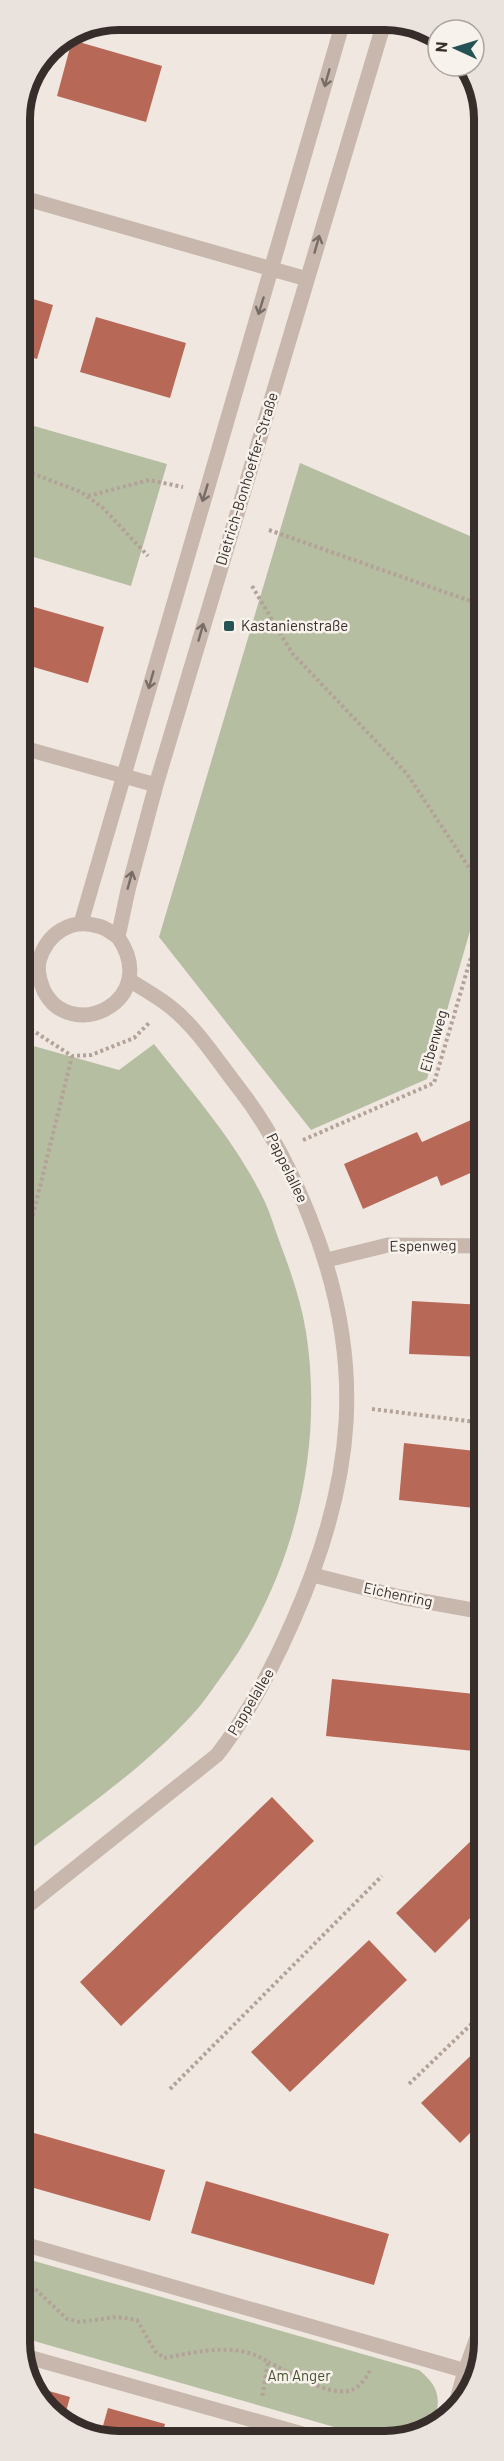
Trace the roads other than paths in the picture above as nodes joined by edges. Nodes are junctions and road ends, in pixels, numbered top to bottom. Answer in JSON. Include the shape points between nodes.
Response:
{"nodes":[{"id":1,"x":341,"y":30,"type":"edge"},
{"id":2,"x":382,"y":30,"type":"edge"},
{"id":3,"x":30,"y":200,"type":"edge"},
{"id":4,"x":272,"y":269,"type":"junction"},
{"id":5,"x":307,"y":279,"type":"junction"},
{"id":6,"x":30,"y":750,"type":"edge"},
{"id":7,"x":123,"y":776,"type":"junction"},
{"id":8,"x":156,"y":785,"type":"junction"},
{"id":9,"x":81,"y":923,"type":"junction"},
{"id":10,"x":118,"y":938,"type":"junction"},
{"id":11,"x":30,"y":963,"type":"edge"},
{"id":12,"x":38,"y":964,"type":"junction"},
{"id":13,"x":129,"y":980,"type":"junction"},
{"id":14,"x":474,"y":1246,"type":"edge"},
{"id":15,"x":327,"y":1260,"type":"junction"},
{"id":16,"x":313,"y":1575,"type":"junction"},
{"id":17,"x":474,"y":1610,"type":"edge"},
{"id":18,"x":30,"y":1904,"type":"edge"},
{"id":19,"x":30,"y":2245,"type":"edge"},
{"id":20,"x":32,"y":2358,"type":"edge"},
{"id":21,"x":469,"y":2372,"type":"edge"},
{"id":22,"x":292,"y":2431,"type":"edge"}],
"edges":[{"from":1,"to":4,"type":"street","one_way":true},
{"from":5,"to":2,"type":"street","name":"Dietrich-Bonhoeffer-Straße","one_way":true},
{"from":3,"to":4,"type":"street"},
{"from":4,"to":5,"type":"street"},
{"from":4,"to":7,"type":"street","one_way":true},
{"from":8,"to":5,"type":"street","name":"Dietrich-Bonhoeffer-Straße","one_way":true},
{"from":6,"to":7,"type":"street"},
{"from":7,"to":8,"type":"street"},
{"from":7,"to":9,"type":"street"},
{"from":10,"to":8,"type":"street","name":"Dietrich-Bonhoeffer-Straße","one_way":true},
{"from":9,"to":10,"type":"street","via":[[101,926]]},
{"from":9,"to":12,"type":"street","via":[[52,936]]},
{"from":10,"to":13,"type":"street","via":[[127,950]]},
{"from":11,"to":12,"type":"street"},
{"from":12,"to":13,"type":"street","via":[[39,981],[47,997],[76,1015],[93,1015],[109,1008],[122,996]]},
{"from":13,"to":15,"type":"street","name":"Pappelallee","via":[[168,1005],[196,1032],[255,1110],[281,1150]]},
{"from":14,"to":15,"type":"street","name":"Espenweg","via":[[388,1245]]},
{"from":15,"to":16,"type":"street","name":"Pappelallee","via":[[341,1320],[348,1406],[335,1503]]},
{"from":16,"to":17,"type":"street","name":"Eichenring"},
{"from":16,"to":18,"type":"street","name":"Pappelallee","via":[[268,1677],[218,1755]]},
{"from":19,"to":21,"type":"street"},
{"from":20,"to":22,"type":"street"}]}
